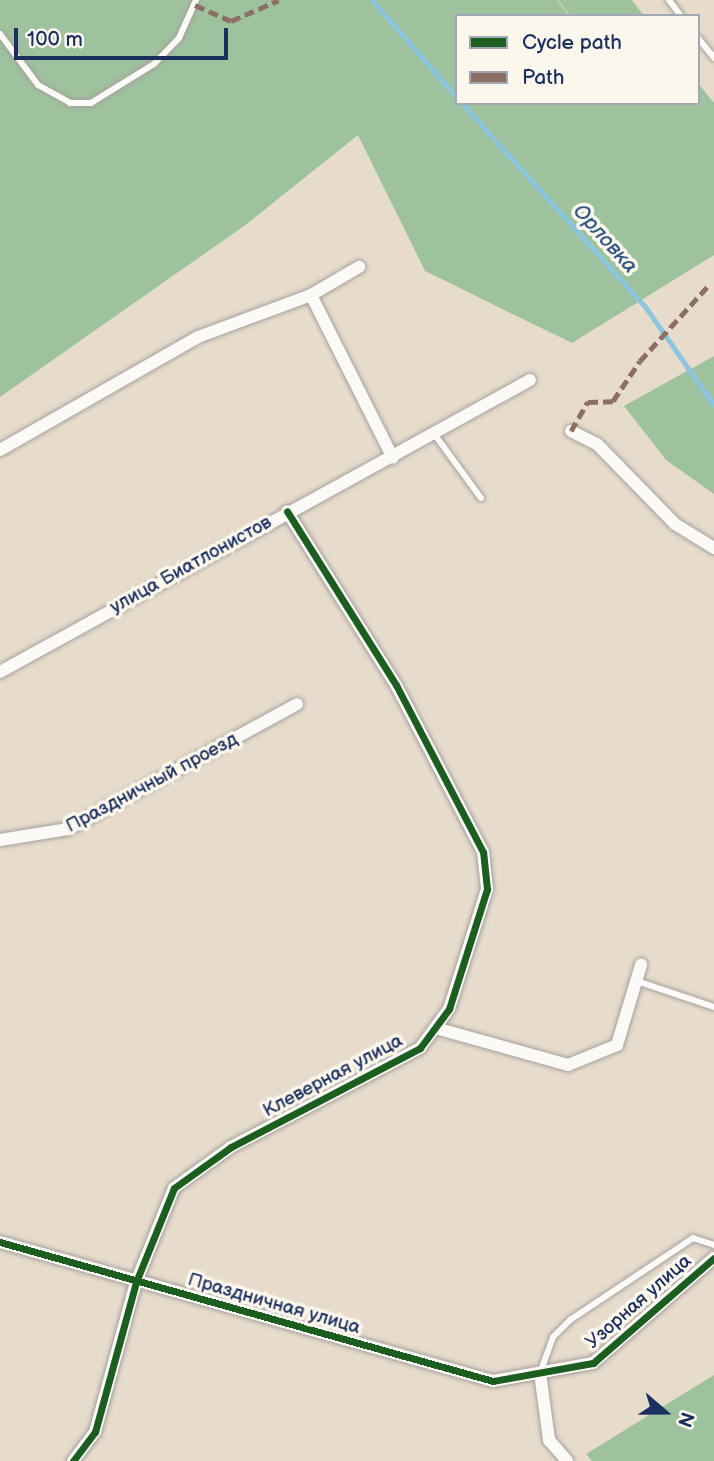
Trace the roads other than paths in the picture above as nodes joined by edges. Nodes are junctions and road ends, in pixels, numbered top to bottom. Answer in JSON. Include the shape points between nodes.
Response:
{"nodes":[{"id":1,"x":197,"y":0,"type":"edge"},
{"id":2,"x":0,"y":34,"type":"edge"},
{"id":3,"x":700,"y":40,"type":"edge"},
{"id":4,"x":714,"y":58,"type":"edge"},
{"id":5,"x":359,"y":267,"type":"dead end"},
{"id":6,"x":311,"y":295,"type":"junction"},
{"id":7,"x":530,"y":380,"type":"dead end"},
{"id":8,"x":571,"y":431,"type":"dead end"},
{"id":9,"x":435,"y":435,"type":"junction"},
{"id":10,"x":0,"y":450,"type":"edge"},
{"id":11,"x":393,"y":458,"type":"junction"},
{"id":12,"x":481,"y":498,"type":"dead end"},
{"id":13,"x":288,"y":511,"type":"junction"},
{"id":14,"x":714,"y":548,"type":"edge"},
{"id":15,"x":0,"y":672,"type":"edge"},
{"id":16,"x":296,"y":704,"type":"dead end"},
{"id":17,"x":0,"y":840,"type":"edge"},
{"id":18,"x":642,"y":965,"type":"dead end"},
{"id":19,"x":637,"y":981,"type":"junction"},
{"id":20,"x":714,"y":1007,"type":"edge"},
{"id":21,"x":439,"y":1029,"type":"junction"},
{"id":22,"x":0,"y":1242,"type":"edge"},
{"id":23,"x":714,"y":1245,"type":"edge"},
{"id":24,"x":714,"y":1258,"type":"edge"},
{"id":25,"x":136,"y":1282,"type":"junction"},
{"id":26,"x":540,"y":1373,"type":"junction"},
{"id":27,"x":73,"y":1461,"type":"edge"},
{"id":28,"x":567,"y":1461,"type":"edge"}],
"edges":[{"from":1,"to":2,"type":"lane","via":[[179,38],[154,64],[91,103],[70,103],[38,85]]},
{"from":3,"to":4,"type":"lane"},
{"from":5,"to":6,"type":"street"},
{"from":6,"to":10,"type":"street","via":[[198,337]]},
{"from":6,"to":11,"type":"street"},
{"from":7,"to":9,"type":"street","name":"улица Биатлонистов"},
{"from":8,"to":14,"type":"street","via":[[597,444],[675,524]]},
{"from":9,"to":11,"type":"street","name":"улица Биатлонистов"},
{"from":9,"to":12,"type":"lane"},
{"from":11,"to":13,"type":"street","name":"улица Биатлонистов"},
{"from":13,"to":15,"type":"street","name":"улица Биатлонистов"},
{"from":13,"to":21,"type":"street","via":[[397,685],[489,870]]},
{"from":16,"to":17,"type":"street","name":"Праздничный проезд","via":[[68,829]]},
{"from":18,"to":19,"type":"street"},
{"from":19,"to":20,"type":"lane"},
{"from":19,"to":21,"type":"street","via":[[617,1045],[568,1065]]},
{"from":21,"to":25,"type":"street","name":"Клеверная улица","via":[[420,1048],[231,1147],[174,1188]]},
{"from":22,"to":25,"type":"street","name":"Праздничная улица"},
{"from":23,"to":26,"type":"lane","via":[[693,1238],[570,1320],[553,1337]]},
{"from":24,"to":26,"type":"street","name":"Узорная улица","via":[[593,1363]]},
{"from":25,"to":26,"type":"street","name":"Праздничная улица","via":[[493,1381]]},
{"from":25,"to":27,"type":"street","name":"Клеверная улица","via":[[95,1432]]},
{"from":26,"to":28,"type":"street","via":[[549,1440]]}]}
